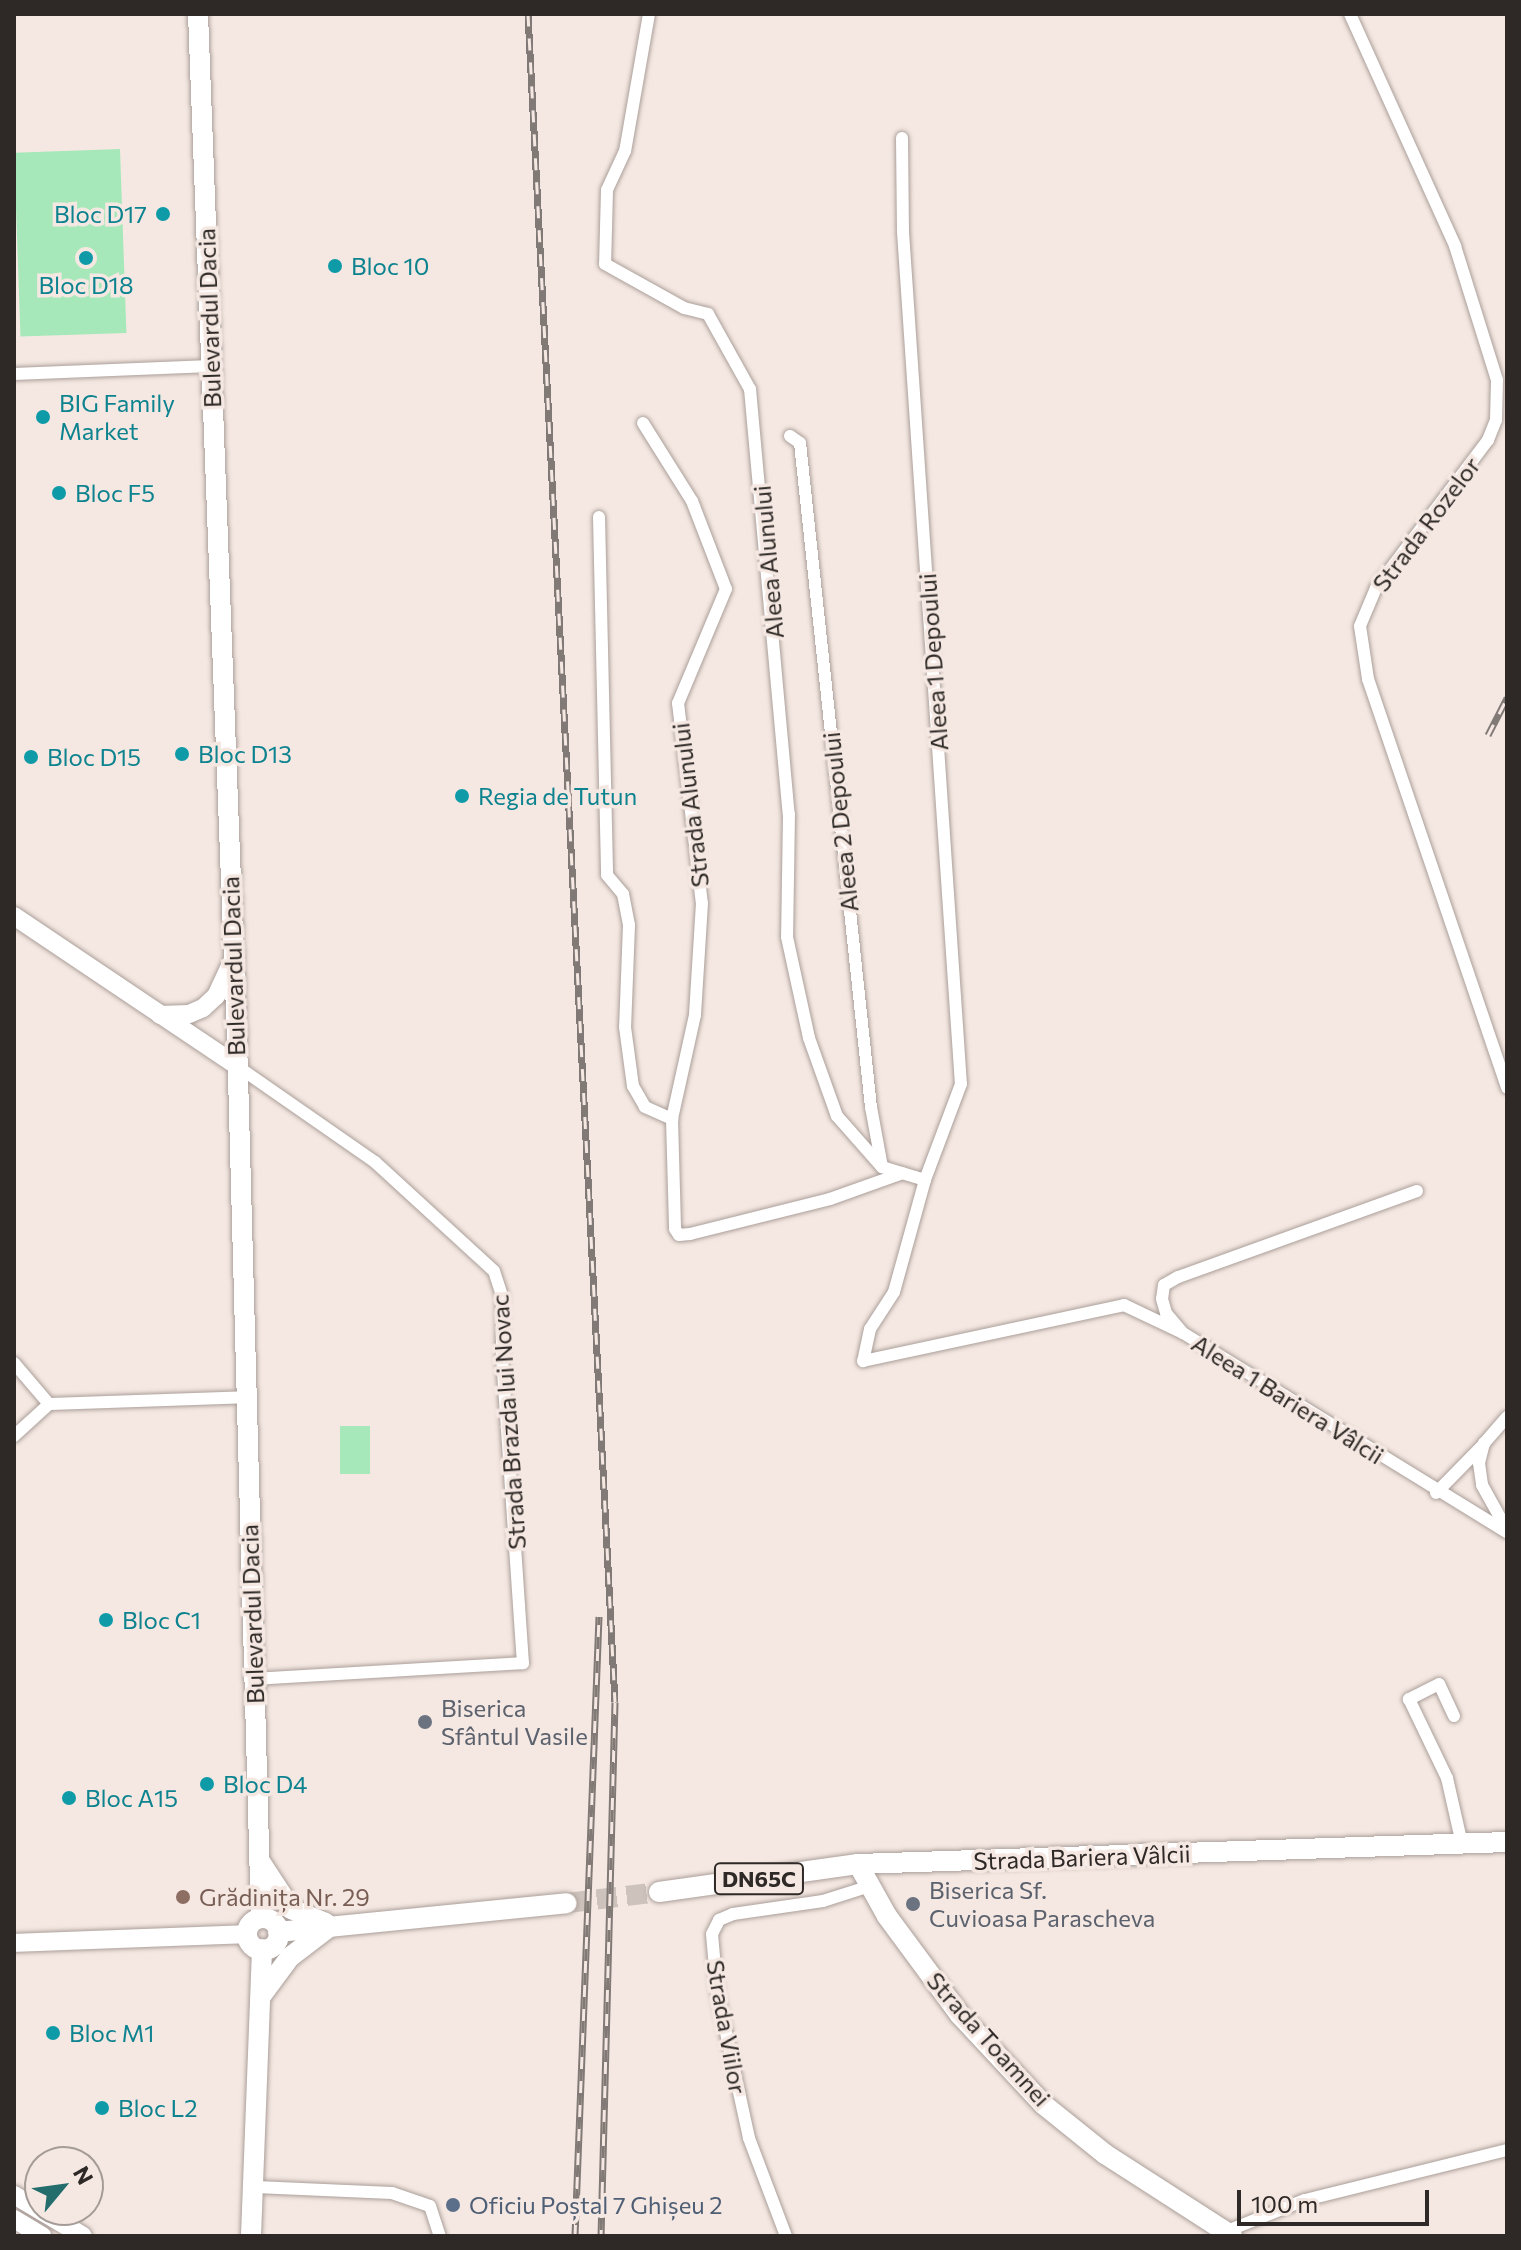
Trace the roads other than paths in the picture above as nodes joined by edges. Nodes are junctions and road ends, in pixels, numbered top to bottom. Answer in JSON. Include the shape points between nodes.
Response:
{"nodes":[{"id":1,"x":198,"y":14,"type":"edge"},
{"id":2,"x":649,"y":14,"type":"edge"},
{"id":3,"x":1350,"y":14,"type":"edge"},
{"id":4,"x":902,"y":138,"type":"dead end"},
{"id":5,"x":211,"y":366,"type":"junction"},
{"id":6,"x":14,"y":374,"type":"edge"},
{"id":7,"x":643,"y":423,"type":"dead end"},
{"id":8,"x":790,"y":436,"type":"dead end"},
{"id":9,"x":599,"y":517,"type":"dead end"},
{"id":10,"x":14,"y":916,"type":"edge"},
{"id":11,"x":233,"y":960,"type":"junction"},
{"id":12,"x":159,"y":1015,"type":"junction"},
{"id":13,"x":237,"y":1066,"type":"junction"},
{"id":14,"x":1507,"y":1088,"type":"edge"},
{"id":15,"x":672,"y":1119,"type":"junction"},
{"id":16,"x":882,"y":1167,"type":"junction"},
{"id":17,"x":903,"y":1173,"type":"junction"},
{"id":18,"x":925,"y":1180,"type":"junction"},
{"id":19,"x":1417,"y":1191,"type":"dead end"},
{"id":20,"x":1183,"y":1333,"type":"junction"},
{"id":21,"x":14,"y":1363,"type":"edge"},
{"id":22,"x":246,"y":1397,"type":"junction"},
{"id":23,"x":49,"y":1404,"type":"junction"},
{"id":24,"x":1507,"y":1417,"type":"edge"},
{"id":25,"x":14,"y":1436,"type":"edge"},
{"id":26,"x":1484,"y":1443,"type":"junction"},
{"id":27,"x":1436,"y":1493,"type":"junction"},
{"id":28,"x":1507,"y":1531,"type":"edge"},
{"id":29,"x":254,"y":1679,"type":"junction"},
{"id":30,"x":1454,"y":1716,"type":"dead end"},
{"id":31,"x":1507,"y":1842,"type":"edge"},
{"id":32,"x":1462,"y":1844,"type":"junction"},
{"id":33,"x":259,"y":1860,"type":"junction"},
{"id":34,"x":858,"y":1864,"type":"junction"},
{"id":35,"x":870,"y":1886,"type":"junction"},
{"id":36,"x":659,"y":1892,"type":"tunnel mouth"},
{"id":37,"x":567,"y":1903,"type":"tunnel mouth"},
{"id":38,"x":333,"y":1925,"type":"junction"},
{"id":39,"x":257,"y":1934,"type":"junction"},
{"id":40,"x":14,"y":1943,"type":"edge"},
{"id":41,"x":261,"y":1996,"type":"junction"},
{"id":42,"x":1507,"y":2150,"type":"edge"},
{"id":43,"x":256,"y":2187,"type":"junction"},
{"id":44,"x":14,"y":2195,"type":"edge"},
{"id":45,"x":14,"y":2219,"type":"edge"},
{"id":46,"x":254,"y":2230,"type":"edge"},
{"id":47,"x":1229,"y":2233,"type":"edge"},
{"id":48,"x":42,"y":2236,"type":"edge"},
{"id":49,"x":83,"y":2236,"type":"edge"},
{"id":50,"x":440,"y":2236,"type":"edge"},
{"id":51,"x":786,"y":2236,"type":"edge"}],
"edges":[{"from":1,"to":5,"type":"main road","name":"Bulevardul Dacia"},
{"from":2,"to":16,"type":"street","name":"Aleea Alunului","via":[[625,151],[607,190],[605,264],[684,308],[708,314],[750,389],[789,814],[787,937],[809,1038],[837,1116]]},
{"from":3,"to":14,"type":"street","name":"Strada Rozelor","via":[[1455,246],[1497,380],[1496,420],[1488,440],[1376,588],[1360,626],[1368,679]]},
{"from":4,"to":18,"type":"street","name":"Aleea 1 Depoului","via":[[903,232],[961,1084]]},
{"from":5,"to":6,"type":"street"},
{"from":5,"to":11,"type":"main road","name":"Bulevardul Dacia"},
{"from":7,"to":15,"type":"street","name":"Strada Alunului","via":[[692,501],[726,589],[678,703],[702,903],[695,1015]]},
{"from":8,"to":16,"type":"street","name":"Aleea 2 Depoului","via":[[800,443],[869,1091]]},
{"from":9,"to":15,"type":"street","via":[[607,875],[623,894],[629,925],[627,1042],[633,1086],[645,1107]]},
{"from":10,"to":12,"type":"street","name":"Strada Brazda lui Novac"},
{"from":11,"to":12,"type":"street","via":[[216,996],[203,1008]]},
{"from":11,"to":13,"type":"main road","name":"Bulevardul Dacia"},
{"from":12,"to":13,"type":"street","name":"Strada Brazda lui Novac"},
{"from":13,"to":22,"type":"main road","name":"Bulevardul Dacia"},
{"from":13,"to":29,"type":"street","name":"Strada Brazda lui Novac","via":[[375,1162],[494,1271],[502,1296],[523,1663]]},
{"from":15,"to":17,"type":"street","name":"Strada Alunului","via":[[672,1217],[679,1235],[830,1199]]},
{"from":16,"to":17,"type":"street"},
{"from":17,"to":18,"type":"street"},
{"from":18,"to":20,"type":"street","name":"Aleea 1 Depoului","via":[[894,1292],[870,1329],[863,1361],[1124,1305]]},
{"from":19,"to":20,"type":"street","name":"Aleea 1 Bariera Vâlcii","via":[[1164,1285],[1166,1313]]},
{"from":20,"to":27,"type":"street","name":"Aleea 1 Bariera Vâlcii"},
{"from":21,"to":23,"type":"street"},
{"from":22,"to":23,"type":"street"},
{"from":22,"to":29,"type":"main road","name":"Bulevardul Dacia"},
{"from":23,"to":25,"type":"street"},
{"from":24,"to":26,"type":"street"},
{"from":26,"to":27,"type":"street"},
{"from":26,"to":28,"type":"street","via":[[1479,1463],[1482,1485]]},
{"from":27,"to":28,"type":"street","name":"Aleea 1 Bariera Vâlcii"},
{"from":29,"to":33,"type":"main road","name":"Bulevardul Dacia"},
{"from":30,"to":32,"type":"street","via":[[1439,1684],[1409,1699],[1447,1778]]},
{"from":31,"to":32,"type":"main road","name":"Strada Bariera Vâlcii","number":"DN65C"},
{"from":32,"to":34,"type":"main road","name":"Strada Bariera Vâlcii","number":"DN65C"},
{"from":33,"to":38,"type":"main road","via":[[291,1909]]},
{"from":33,"to":39,"type":"main road","name":"Bulevardul Dacia"},
{"from":34,"to":35,"type":"main road","name":"Strada Toamnei"},
{"from":34,"to":36,"type":"main road","name":"Strada Bariera Vâlcii","number":"DN65C"},
{"from":35,"to":47,"type":"main road","name":"Strada Toamnei","via":[[960,2015],[1044,2105],[1105,2154]]},
{"from":35,"to":51,"type":"street","name":"Strada Viilor","via":[[823,1901],[733,1914],[719,1920],[712,1934],[717,1991],[742,2110]]},
{"from":37,"to":38,"type":"main road"},
{"from":38,"to":39,"type":"main road","via":[[278,1932],[271,1920]]},
{"from":38,"to":41,"type":"main road","via":[[290,1957]]},
{"from":39,"to":40,"type":"street"},
{"from":39,"to":41,"type":"main road","name":"Bulevardul Dacia"},
{"from":41,"to":43,"type":"main road","name":"Bulevardul Dacia"},
{"from":42,"to":47,"type":"street","via":[[1305,2200]]},
{"from":43,"to":46,"type":"main road","name":"Bulevardul Dacia"},
{"from":43,"to":50,"type":"street","via":[[392,2193],[430,2206]]},
{"from":44,"to":49,"type":"street"},
{"from":45,"to":48,"type":"street"}]}
